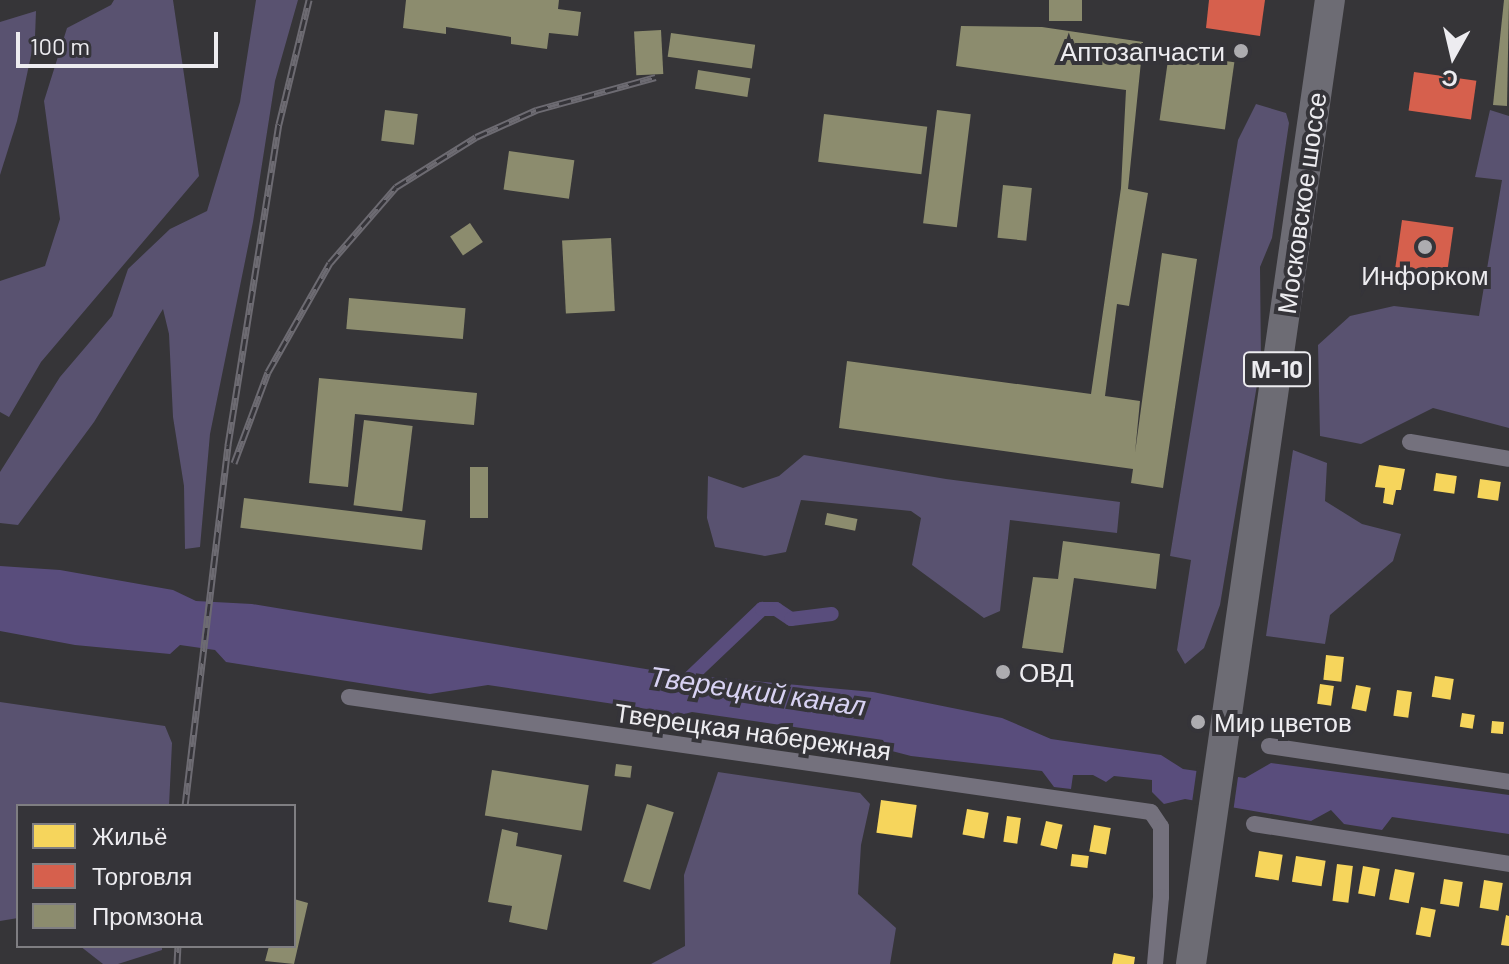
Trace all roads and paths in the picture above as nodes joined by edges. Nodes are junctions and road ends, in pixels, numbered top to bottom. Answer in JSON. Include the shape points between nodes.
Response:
{"nodes":[{"id":1,"x":1330,"y":0,"type":"edge"},
{"id":2,"x":1410,"y":442,"type":"dead end"},
{"id":3,"x":1509,"y":459,"type":"edge"},
{"id":4,"x":349,"y":697,"type":"dead end"},
{"id":5,"x":1269,"y":746,"type":"dead end"},
{"id":6,"x":1509,"y":782,"type":"edge"},
{"id":7,"x":1254,"y":824,"type":"dead end"},
{"id":8,"x":1509,"y":864,"type":"edge"},
{"id":9,"x":1155,"y":964,"type":"edge"},
{"id":10,"x":1191,"y":964,"type":"edge"}],
"edges":[{"from":1,"to":10,"type":"highway","name":"Московское шоссе","number":"М-10"},
{"from":2,"to":3,"type":"street"},
{"from":4,"to":9,"type":"street","name":"Тверецкая набережная","via":[[1151,812],[1161,827]]},
{"from":5,"to":6,"type":"street"},
{"from":7,"to":8,"type":"street"}]}
